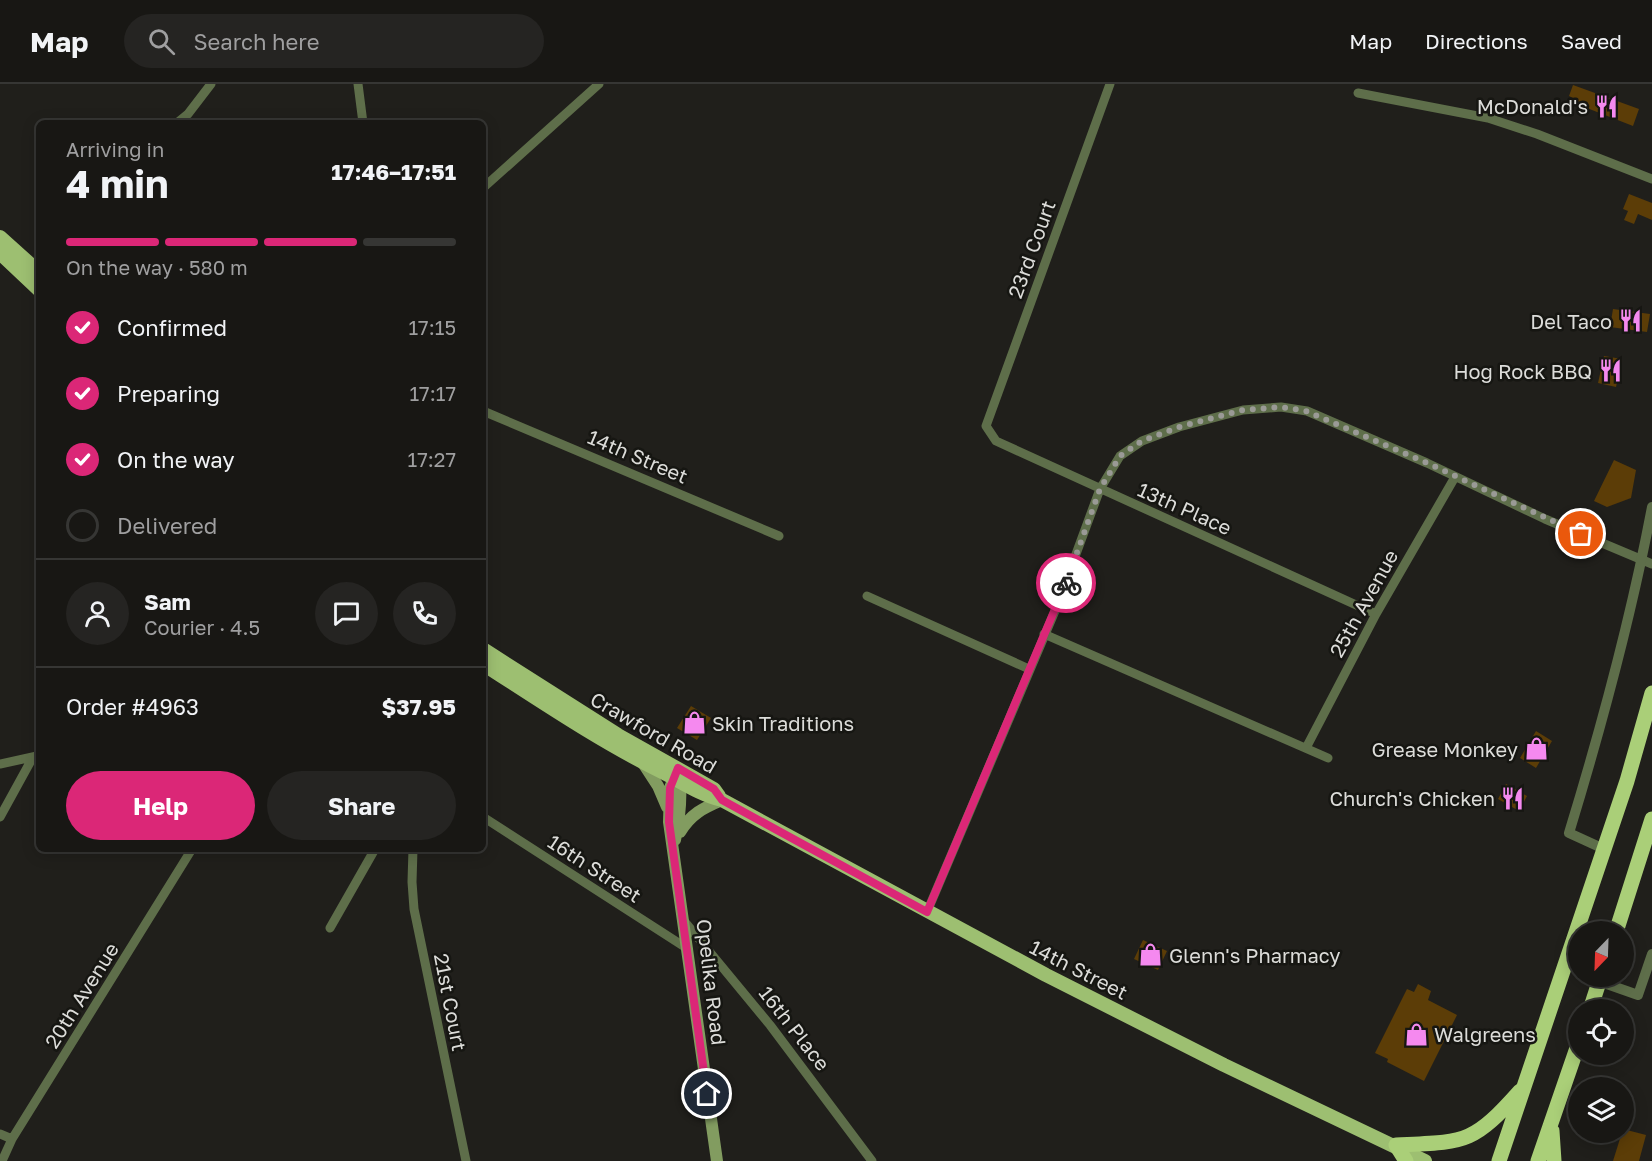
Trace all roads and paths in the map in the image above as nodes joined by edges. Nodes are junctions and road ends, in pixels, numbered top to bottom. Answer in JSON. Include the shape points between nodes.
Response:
{"nodes":[{"id":1,"x":211,"y":84,"type":"edge"},
{"id":2,"x":358,"y":84,"type":"edge"},
{"id":3,"x":599,"y":84,"type":"edge"},
{"id":4,"x":1110,"y":84,"type":"edge"},
{"id":5,"x":1358,"y":93,"type":"dead end"},
{"id":6,"x":181,"y":120,"type":"edge"},
{"id":7,"x":363,"y":120,"type":"edge"},
{"id":8,"x":1652,"y":179,"type":"edge"},
{"id":9,"x":486,"y":185,"type":"edge"},
{"id":10,"x":0,"y":237,"type":"edge"},
{"id":11,"x":0,"y":253,"type":"edge"},
{"id":12,"x":36,"y":275,"type":"edge"},
{"id":13,"x":36,"y":275,"type":"edge"},
{"id":14,"x":486,"y":412,"type":"edge"},
{"id":15,"x":986,"y":426,"type":"joint"},
{"id":16,"x":1455,"y":477,"type":"junction"},
{"id":17,"x":1100,"y":489,"type":"junction"},
{"id":18,"x":1652,"y":507,"type":"edge"},
{"id":19,"x":779,"y":536,"type":"dead end"},
{"id":20,"x":1647,"y":562,"type":"edge"},
{"id":21,"x":867,"y":596,"type":"dead end"},
{"id":22,"x":1376,"y":615,"type":"junction"},
{"id":23,"x":1044,"y":634,"type":"junction"},
{"id":24,"x":486,"y":662,"type":"edge"},
{"id":25,"x":1029,"y":669,"type":"junction"},
{"id":26,"x":1652,"y":693,"type":"edge"},
{"id":27,"x":1306,"y":748,"type":"junction"},
{"id":28,"x":36,"y":756,"type":"edge"},
{"id":29,"x":1328,"y":758,"type":"dead end"},
{"id":30,"x":643,"y":763,"type":"junction"},
{"id":31,"x":0,"y":764,"type":"edge"},
{"id":32,"x":677,"y":776,"type":"junction"},
{"id":33,"x":722,"y":800,"type":"junction"},
{"id":34,"x":669,"y":812,"type":"junction"},
{"id":35,"x":0,"y":817,"type":"edge"},
{"id":36,"x":486,"y":819,"type":"edge"},
{"id":37,"x":1652,"y":819,"type":"edge"},
{"id":38,"x":674,"y":844,"type":"junction"},
{"id":39,"x":1604,"y":849,"type":"junction"},
{"id":40,"x":190,"y":852,"type":"edge"},
{"id":41,"x":373,"y":852,"type":"edge"},
{"id":42,"x":413,"y":852,"type":"edge"},
{"id":43,"x":927,"y":912,"type":"junction"},
{"id":44,"x":1620,"y":921,"type":"edge"},
{"id":45,"x":685,"y":922,"type":"junction"},
{"id":46,"x":330,"y":928,"type":"dead end"},
{"id":47,"x":688,"y":949,"type":"junction"},
{"id":48,"x":1652,"y":954,"type":"edge"},
{"id":49,"x":1563,"y":969,"type":"junction"},
{"id":50,"x":1568,"y":971,"type":"edge"},
{"id":51,"x":1619,"y":987,"type":"edge"},
{"id":52,"x":1571,"y":1065,"type":"edge"},
{"id":53,"x":1524,"y":1086,"type":"junction"},
{"id":54,"x":1551,"y":1124,"type":"junction"},
{"id":55,"x":0,"y":1134,"type":"edge"},
{"id":56,"x":12,"y":1139,"type":"junction"},
{"id":57,"x":1396,"y":1145,"type":"junction"},
{"id":58,"x":2,"y":1161,"type":"edge"},
{"id":59,"x":466,"y":1161,"type":"edge"},
{"id":60,"x":717,"y":1161,"type":"edge"},
{"id":61,"x":872,"y":1161,"type":"edge"},
{"id":62,"x":1406,"y":1161,"type":"edge"},
{"id":63,"x":1425,"y":1161,"type":"edge"},
{"id":64,"x":1500,"y":1161,"type":"edge"},
{"id":65,"x":1538,"y":1161,"type":"edge"},
{"id":66,"x":1554,"y":1161,"type":"edge"}],
"edges":[{"from":1,"to":6,"type":"street"},
{"from":2,"to":7,"type":"street"},
{"from":3,"to":9,"type":"street"},
{"from":4,"to":15,"type":"street","name":"23rd Court"},
{"from":5,"to":8,"type":"street","via":[[1488,118]]},
{"from":10,"to":12,"type":"main road"},
{"from":11,"to":13,"type":"main road"},
{"from":14,"to":19,"type":"street","name":"14th Street"},
{"from":15,"to":17,"type":"street","name":"13th Place","via":[[996,441]]},
{"from":16,"to":17,"type":"street","via":[[1306,411],[1281,407],[1243,410],[1142,441],[1120,456]]},
{"from":16,"to":20,"type":"street"},
{"from":16,"to":22,"type":"street","name":"25th Avenue"},
{"from":17,"to":22,"type":"street","name":"13th Place"},
{"from":17,"to":23,"type":"street"},
{"from":18,"to":20,"type":"street"},
{"from":20,"to":39,"type":"street","via":[[1569,833]]},
{"from":21,"to":25,"type":"street"},
{"from":22,"to":27,"type":"street","name":"25th Avenue"},
{"from":23,"to":25,"type":"street"},
{"from":23,"to":27,"type":"street"},
{"from":24,"to":30,"type":"main road","name":"Crawford Road"},
{"from":24,"to":32,"type":"main road","name":"Crawford Road","via":[[618,735]]},
{"from":25,"to":43,"type":"street"},
{"from":26,"to":39,"type":"highway"},
{"from":27,"to":29,"type":"street"},
{"from":28,"to":31,"type":"street"},
{"from":28,"to":35,"type":"street"},
{"from":30,"to":32,"type":"main road","name":"Crawford Road"},
{"from":30,"to":34,"type":"main road"},
{"from":32,"to":33,"type":"main road","name":"Crawford Road","via":[[714,789]]},
{"from":32,"to":34,"type":"main road","name":"Opelika Road","via":[[670,788]]},
{"from":32,"to":38,"type":"main road","name":"Opelika Road","via":[[679,820]]},
{"from":33,"to":38,"type":"main road","via":[[688,819]]},
{"from":33,"to":43,"type":"main road","name":"14th Street"},
{"from":34,"to":38,"type":"main road","name":"Opelika Road"},
{"from":36,"to":47,"type":"street","name":"16th Street"},
{"from":37,"to":44,"type":"highway"},
{"from":38,"to":45,"type":"main road","name":"Opelika Road"},
{"from":39,"to":49,"type":"highway"},
{"from":40,"to":56,"type":"street","name":"20th Avenue"},
{"from":41,"to":46,"type":"street"},
{"from":42,"to":59,"type":"street","name":"21st Court","via":[[414,909]]},
{"from":43,"to":57,"type":"main road","name":"14th Street","via":[[1224,1065]]},
{"from":45,"to":47,"type":"main road","name":"Opelika Road"},
{"from":45,"to":61,"type":"street","name":"16th Place","via":[[770,1025]]},
{"from":47,"to":60,"type":"main road","name":"Opelika Road"},
{"from":48,"to":51,"type":"street","via":[[1638,995]]},
{"from":49,"to":50,"type":"street"},
{"from":49,"to":53,"type":"highway"},
{"from":52,"to":54,"type":"highway"},
{"from":53,"to":57,"type":"highway","via":[[1476,1134],[1454,1143]]},
{"from":53,"to":64,"type":"highway"},
{"from":54,"to":65,"type":"highway"},
{"from":54,"to":66,"type":"highway"},
{"from":55,"to":56,"type":"street"},
{"from":56,"to":58,"type":"street","name":"20th Avenue"},
{"from":57,"to":62,"type":"highway"},
{"from":57,"to":63,"type":"main road","name":"14th Street"}]}
